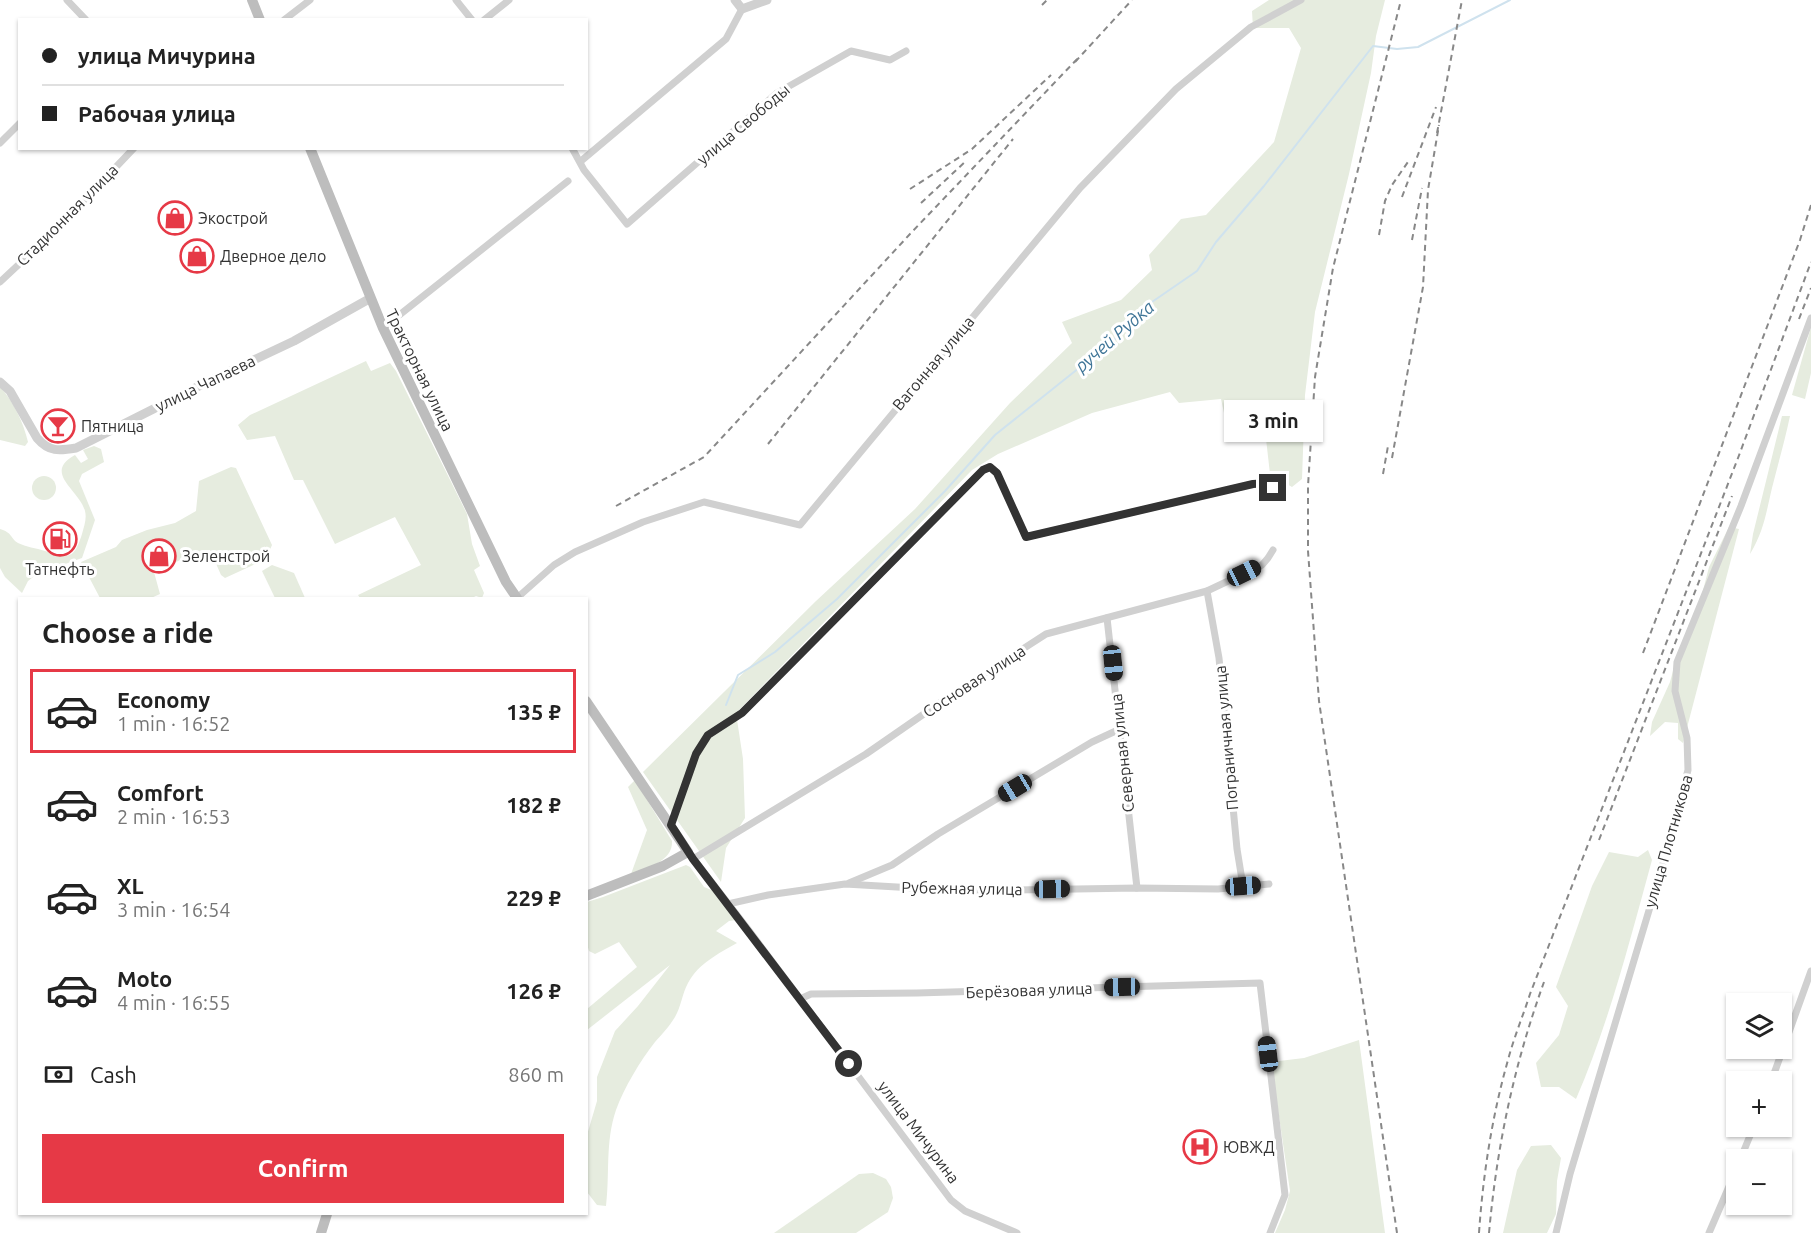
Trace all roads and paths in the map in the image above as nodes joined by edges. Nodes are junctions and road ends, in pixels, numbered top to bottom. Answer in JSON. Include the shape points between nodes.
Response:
{"nodes":[{"id":1,"x":67,"y":0,"type":"edge"},
{"id":2,"x":252,"y":0,"type":"edge"},
{"id":3,"x":310,"y":0,"type":"edge"},
{"id":4,"x":456,"y":0,"type":"edge"},
{"id":5,"x":510,"y":0,"type":"edge"},
{"id":6,"x":735,"y":0,"type":"edge"},
{"id":7,"x":767,"y":0,"type":"edge"},
{"id":8,"x":1301,"y":0,"type":"edge"},
{"id":9,"x":742,"y":9,"type":"junction"},
{"id":10,"x":84,"y":18,"type":"edge"},
{"id":11,"x":259,"y":18,"type":"edge"},
{"id":12,"x":287,"y":18,"type":"edge"},
{"id":13,"x":470,"y":18,"type":"edge"},
{"id":14,"x":487,"y":18,"type":"edge"},
{"id":15,"x":906,"y":51,"type":"dead end"},
{"id":16,"x":18,"y":125,"type":"edge"},
{"id":17,"x":0,"y":143,"type":"edge"},
{"id":18,"x":132,"y":150,"type":"edge"},
{"id":19,"x":313,"y":150,"type":"edge"},
{"id":20,"x":573,"y":150,"type":"edge"},
{"id":21,"x":580,"y":161,"type":"junction"},
{"id":22,"x":568,"y":181,"type":"dead end"},
{"id":23,"x":0,"y":282,"type":"edge"},
{"id":24,"x":369,"y":299,"type":"junction"},
{"id":25,"x":1811,"y":318,"type":"edge"},
{"id":26,"x":382,"y":328,"type":"junction"},
{"id":27,"x":0,"y":382,"type":"edge"},
{"id":28,"x":1273,"y":488,"type":"dead end"},
{"id":29,"x":1273,"y":550,"type":"dead end"},
{"id":30,"x":1207,"y":591,"type":"junction"},
{"id":31,"x":516,"y":597,"type":"edge"},
{"id":32,"x":518,"y":597,"type":"edge"},
{"id":33,"x":1107,"y":618,"type":"junction"},
{"id":34,"x":588,"y":704,"type":"edge"},
{"id":35,"x":1120,"y":729,"type":"junction"},
{"id":36,"x":671,"y":825,"type":"junction"},
{"id":37,"x":691,"y":855,"type":"junction"},
{"id":38,"x":845,"y":884,"type":"junction"},
{"id":39,"x":1269,"y":884,"type":"dead end"},
{"id":40,"x":1243,"y":886,"type":"junction"},
{"id":41,"x":1137,"y":888,"type":"junction"},
{"id":42,"x":588,"y":895,"type":"edge"},
{"id":43,"x":728,"y":904,"type":"junction"},
{"id":44,"x":1811,"y":971,"type":"edge"},
{"id":45,"x":800,"y":999,"type":"junction"},
{"id":46,"x":1775,"y":1071,"type":"edge"},
{"id":47,"x":1726,"y":1194,"type":"edge"},
{"id":48,"x":327,"y":1215,"type":"edge"},
{"id":49,"x":321,"y":1233,"type":"edge"},
{"id":50,"x":1017,"y":1233,"type":"edge"},
{"id":51,"x":1270,"y":1233,"type":"edge"},
{"id":52,"x":1556,"y":1233,"type":"edge"},
{"id":53,"x":1709,"y":1233,"type":"edge"}],
"edges":[{"from":1,"to":10,"type":"street"},
{"from":2,"to":11,"type":"main road"},
{"from":3,"to":12,"type":"street"},
{"from":4,"to":13,"type":"street"},
{"from":5,"to":14,"type":"street"},
{"from":6,"to":9,"type":"street"},
{"from":7,"to":9,"type":"street"},
{"from":8,"to":32,"type":"street","name":"Вагонная улица","via":[[1251,27],[1176,89],[1080,188],[800,525],[704,502],[642,522],[575,552]]},
{"from":9,"to":21,"type":"street","via":[[726,39]]},
{"from":15,"to":21,"type":"street","name":"улица Свободы","via":[[890,60],[851,51],[777,93],[627,224]]},
{"from":16,"to":17,"type":"street"},
{"from":18,"to":23,"type":"street","name":"Стадионная улица"},
{"from":19,"to":24,"type":"main road","name":"Тракторная улица"},
{"from":20,"to":21,"type":"street"},
{"from":22,"to":26,"type":"street"},
{"from":24,"to":26,"type":"main road","name":"Тракторная улица"},
{"from":24,"to":27,"type":"street","name":"улица Чапаева","via":[[294,341],[76,448],[58,451],[43,445],[10,391]]},
{"from":25,"to":52,"type":"street","name":"улица Плотникова","via":[[1741,506],[1677,662],[1675,691],[1687,738],[1689,770],[1576,1152]]},
{"from":26,"to":31,"type":"main road","name":"Тракторная улица"},
{"from":28,"to":36,"type":"street","via":[[1268,483],[1253,484],[1026,537],[997,473],[990,467],[983,470],[742,713],[708,735],[696,754]]},
{"from":29,"to":30,"type":"street","name":"Сосновая улица","via":[[1262,565]]},
{"from":30,"to":33,"type":"street","name":"Сосновая улица"},
{"from":30,"to":40,"type":"street","name":"Пограничная улица","via":[[1219,658]]},
{"from":33,"to":35,"type":"street","name":"Северная улица"},
{"from":33,"to":37,"type":"street","name":"Сосновая улица","via":[[1046,634],[866,754]]},
{"from":34,"to":36,"type":"main road","name":"улица Мичурина"},
{"from":35,"to":38,"type":"street","via":[[1092,742],[892,865]]},
{"from":35,"to":41,"type":"street","name":"Северная улица"},
{"from":36,"to":37,"type":"main road","name":"улица Мичурина"},
{"from":37,"to":42,"type":"main road"},
{"from":37,"to":43,"type":"street","name":"улица Мичурина"},
{"from":38,"to":41,"type":"street","name":"Рубежная улица","via":[[966,891]]},
{"from":38,"to":43,"type":"street","name":"Рубежная улица"},
{"from":39,"to":40,"type":"street","name":"Рубежная улица"},
{"from":40,"to":41,"type":"street","name":"Рубежная улица"},
{"from":43,"to":45,"type":"street","name":"улица Мичурина"},
{"from":44,"to":46,"type":"street"},
{"from":45,"to":50,"type":"street","name":"улица Мичурина","via":[[951,1200],[965,1211]]},
{"from":45,"to":51,"type":"street","name":"Берёзовая улица","via":[[811,994],[1260,983],[1285,1195]]},
{"from":47,"to":53,"type":"street"},
{"from":48,"to":49,"type":"main road"}]}
